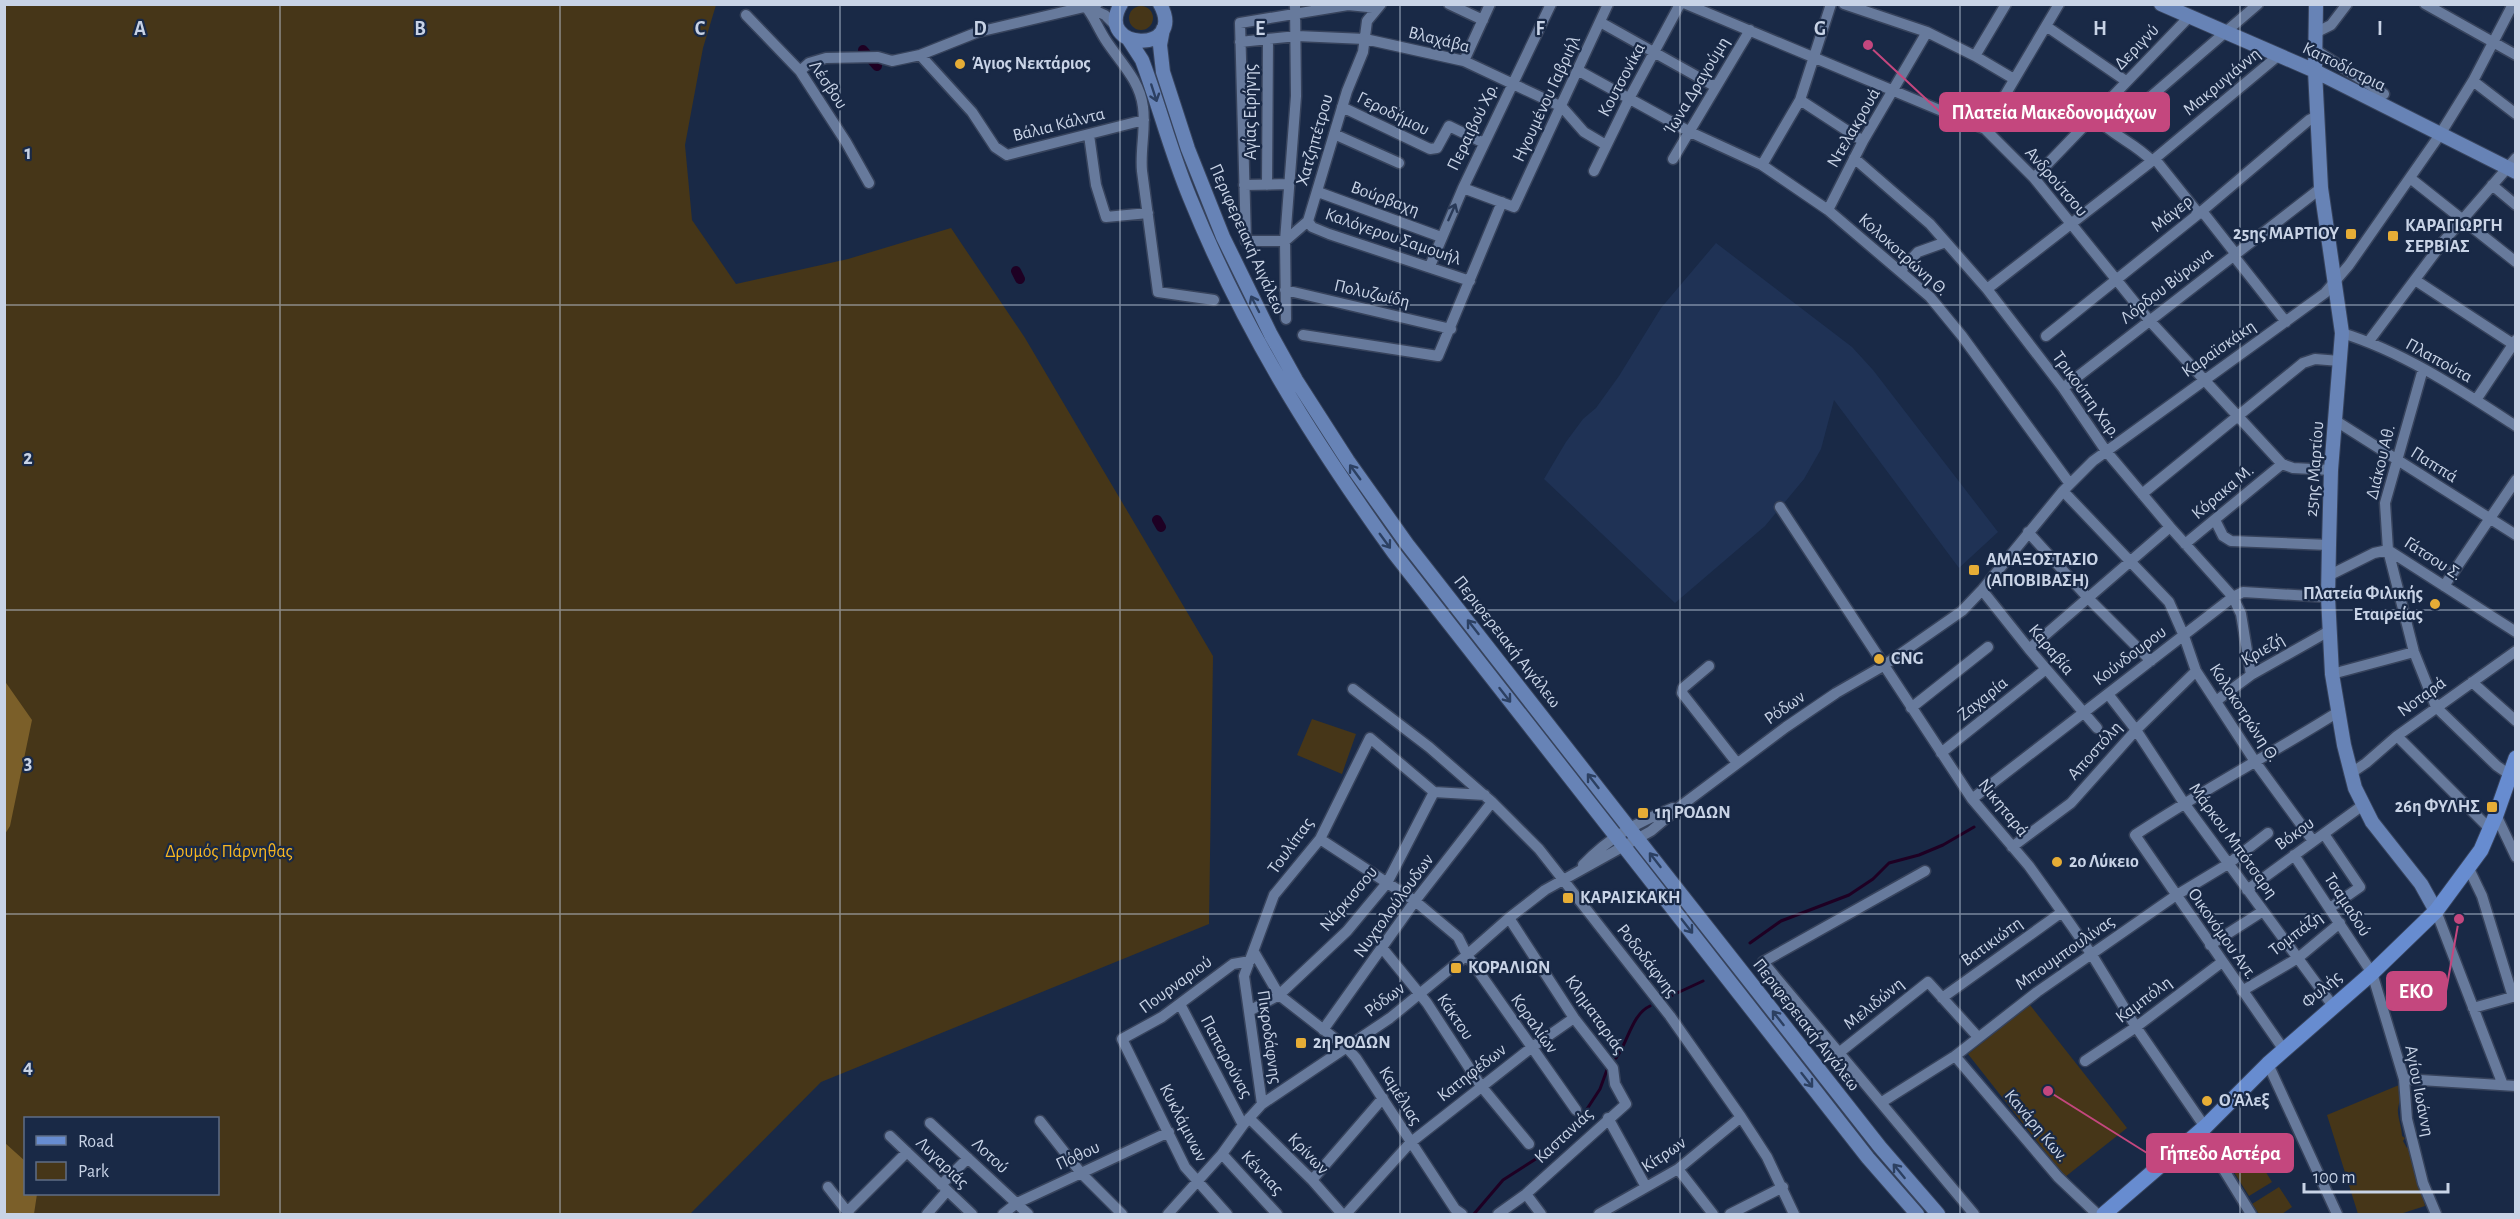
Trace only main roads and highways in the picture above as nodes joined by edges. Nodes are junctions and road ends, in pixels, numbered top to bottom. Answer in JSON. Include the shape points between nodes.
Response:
{"nodes":[{"id":1,"x":1121,"y":4,"type":"edge"},
{"id":2,"x":1160,"y":4,"type":"edge"},
{"id":3,"x":1172,"y":4,"type":"edge"},
{"id":4,"x":2161,"y":4,"type":"edge"},
{"id":5,"x":2316,"y":4,"type":"edge"},
{"id":6,"x":1164,"y":25,"type":"junction"},
{"id":7,"x":1130,"y":40,"type":"junction"},
{"id":8,"x":2314,"y":71,"type":"junction"},
{"id":9,"x":2513,"y":166,"type":"edge"},
{"id":10,"x":2516,"y":758,"type":"edge"},
{"id":11,"x":2513,"y":775,"type":"edge"},
{"id":12,"x":2436,"y":911,"type":"junction"},
{"id":13,"x":1917,"y":1215,"type":"edge"},
{"id":14,"x":1938,"y":1215,"type":"edge"},
{"id":15,"x":2104,"y":1215,"type":"edge"}],
"edges":[{"from":1,"to":7,"type":"main road","name":"Περιφερειακή Αιγάλεω","via":[[1117,15],[1119,28]]},
{"from":2,"to":6,"type":"main road"},
{"from":3,"to":6,"type":"main road"},
{"from":4,"to":8,"type":"main road","name":"Καποδίστρια"},
{"from":5,"to":8,"type":"main road","name":"25ης Μαρτίου"},
{"from":6,"to":7,"type":"main road","via":[[1152,40]]},
{"from":14,"to":6,"type":"main road","name":"Περιφερειακή Αιγάλεω","one_way":true,"via":[[1880,1147],[1407,544],[1348,461],[1296,380],[1228,248],[1188,149],[1163,72],[1160,45]]},
{"from":7,"to":13,"type":"main road","name":"Περιφερειακή Αιγάλεω","one_way":true,"via":[[1142,60],[1209,243],[1257,342],[1335,471],[1394,553],[1868,1158]]},
{"from":8,"to":9,"type":"main road","name":"Καποδίστρια","via":[[2439,136]]},
{"from":8,"to":12,"type":"main road","name":"25ης Μαρτίου","via":[[2321,188],[2342,333],[2331,470],[2328,597],[2332,674],[2350,774],[2363,805]]},
{"from":10,"to":11,"type":"main road","name":"Φυλής"},
{"from":11,"to":12,"type":"main road","name":"Φυλής","via":[[2469,869]]},
{"from":12,"to":15,"type":"main road","name":"Φυλής"}]}
